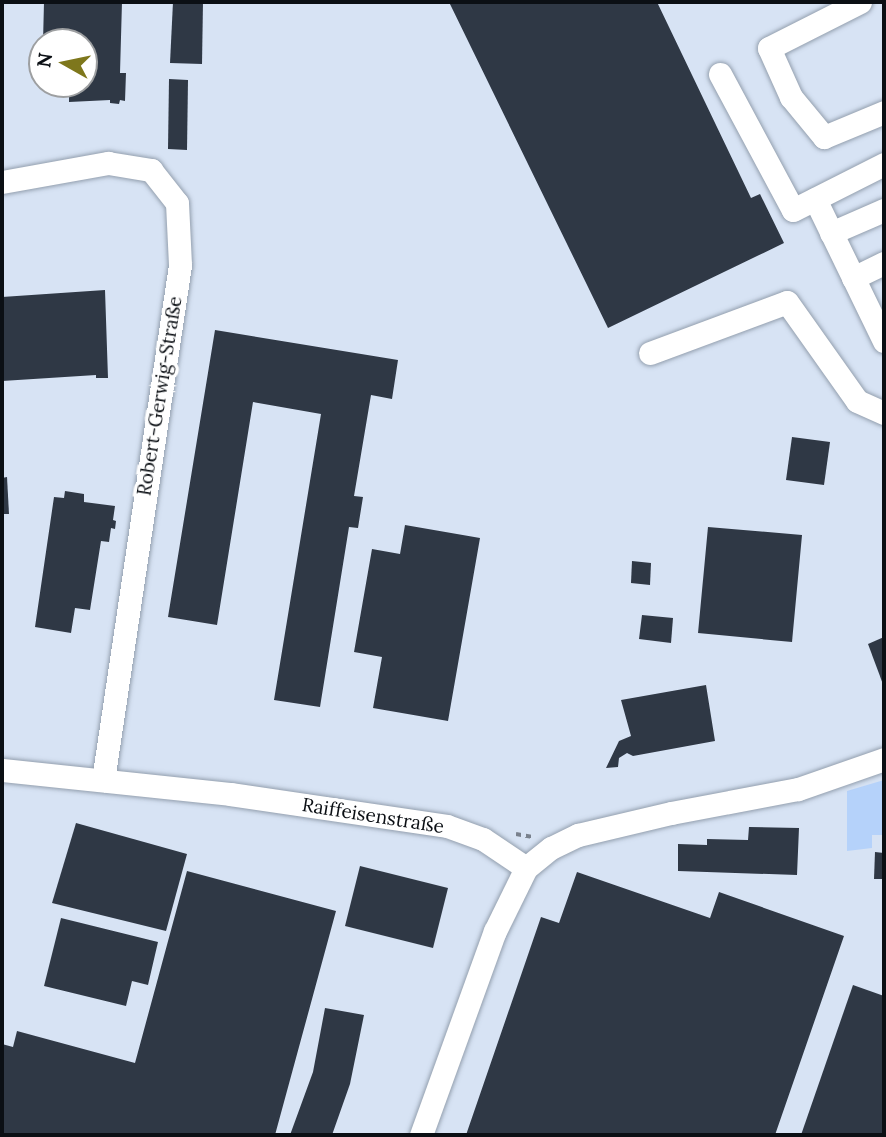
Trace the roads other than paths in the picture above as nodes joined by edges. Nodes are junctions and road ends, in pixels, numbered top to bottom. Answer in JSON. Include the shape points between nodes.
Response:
{"nodes":[{"id":1,"x":860,"y":2,"type":"edge"},
{"id":2,"x":720,"y":74,"type":"dead end"},
{"id":3,"x":884,"y":112,"type":"edge"},
{"id":4,"x":884,"y":164,"type":"edge"},
{"id":5,"x":2,"y":182,"type":"edge"},
{"id":6,"x":815,"y":199,"type":"junction"},
{"id":7,"x":884,"y":210,"type":"edge"},
{"id":8,"x":831,"y":233,"type":"junction"},
{"id":9,"x":884,"y":263,"type":"edge"},
{"id":10,"x":853,"y":278,"type":"junction"},
{"id":11,"x":881,"y":326,"type":"edge"},
{"id":12,"x":650,"y":353,"type":"dead end"},
{"id":13,"x":884,"y":413,"type":"edge"},
{"id":14,"x":884,"y":760,"type":"edge"},
{"id":15,"x":2,"y":770,"type":"edge"},
{"id":16,"x":103,"y":780,"type":"junction"},
{"id":17,"x":526,"y":868,"type":"junction"},
{"id":18,"x":421,"y":1135,"type":"edge"}],
"edges":[{"from":1,"to":3,"type":"street","via":[[769,48],[790,97],[824,137]]},
{"from":2,"to":6,"type":"street","via":[[793,210]]},
{"from":4,"to":6,"type":"street"},
{"from":5,"to":16,"type":"street","name":"Robert-Gerwig-Straße","via":[[108,163],[151,170],[177,203],[180,265]]},
{"from":6,"to":8,"type":"street"},
{"from":7,"to":8,"type":"street"},
{"from":8,"to":10,"type":"street"},
{"from":9,"to":10,"type":"street"},
{"from":10,"to":11,"type":"street"},
{"from":12,"to":13,"type":"street","via":[[787,302],[857,401]]},
{"from":14,"to":17,"type":"street","via":[[799,789],[578,835]]},
{"from":15,"to":16,"type":"street","name":"Raiffeisenstraße"},
{"from":16,"to":17,"type":"street","name":"Raiffeisenstraße","via":[[447,826],[483,839]]},
{"from":17,"to":18,"type":"street","via":[[495,931]]}]}
